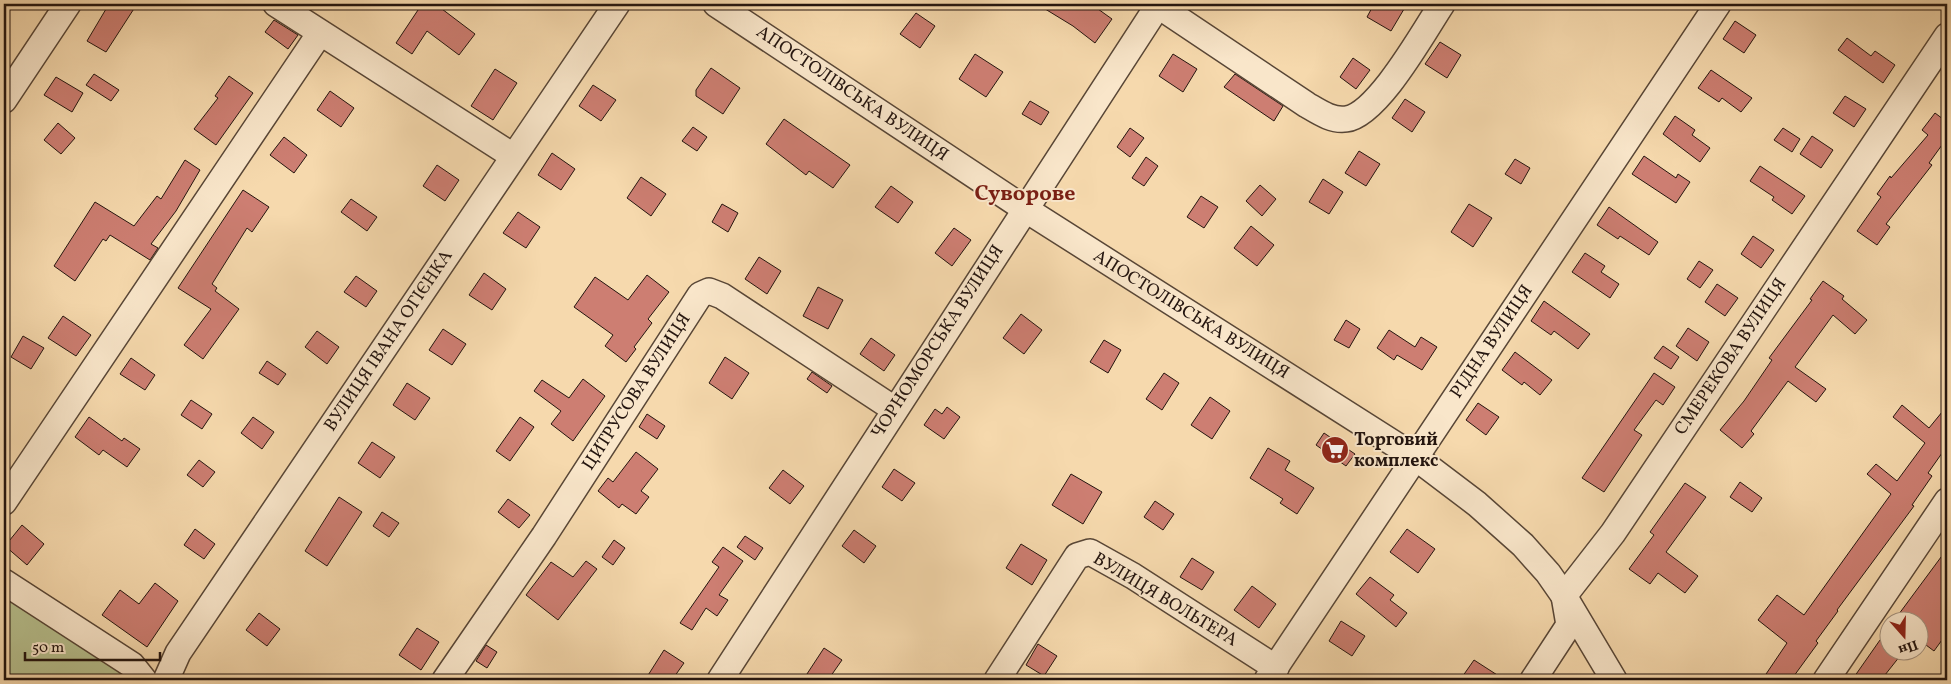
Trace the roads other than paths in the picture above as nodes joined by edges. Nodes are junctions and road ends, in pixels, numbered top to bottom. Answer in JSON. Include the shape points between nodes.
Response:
{"nodes":[{"id":1,"x":68,"y":4,"type":"edge"},
{"id":2,"x":276,"y":4,"type":"edge"},
{"id":3,"x":617,"y":4,"type":"edge"},
{"id":4,"x":716,"y":4,"type":"edge"},
{"id":5,"x":1158,"y":4,"type":"edge"},
{"id":6,"x":1442,"y":4,"type":"edge"},
{"id":7,"x":1718,"y":4,"type":"edge"},
{"id":8,"x":320,"y":33,"type":"junction"},
{"id":9,"x":1947,"y":36,"type":"edge"},
{"id":10,"x":4,"y":100,"type":"edge"},
{"id":11,"x":513,"y":156,"type":"junction"},
{"id":12,"x":1025,"y":209,"type":"junction"},
{"id":13,"x":894,"y":409,"type":"junction"},
{"id":14,"x":1415,"y":457,"type":"junction"},
{"id":15,"x":1947,"y":501,"type":"edge"},
{"id":16,"x":4,"y":502,"type":"edge"},
{"id":17,"x":4,"y":582,"type":"edge"},
{"id":18,"x":1564,"y":596,"type":"junction"},
{"id":19,"x":1271,"y":674,"type":"edge"},
{"id":20,"x":144,"y":680,"type":"edge"},
{"id":21,"x":166,"y":680,"type":"edge"},
{"id":22,"x":445,"y":680,"type":"edge"},
{"id":23,"x":720,"y":680,"type":"edge"},
{"id":24,"x":997,"y":680,"type":"edge"},
{"id":25,"x":1533,"y":680,"type":"edge"},
{"id":26,"x":1614,"y":680,"type":"edge"},
{"id":27,"x":1826,"y":680,"type":"edge"}],
"edges":[{"from":1,"to":10,"type":"street"},
{"from":2,"to":8,"type":"street"},
{"from":3,"to":11,"type":"street","name":"ВУЛИЦЯ ІВАНА ОГІЄНКА"},
{"from":4,"to":12,"type":"street","name":"АПОСТОЛІВСЬКА ВУЛИЦЯ"},
{"from":5,"to":6,"type":"street","via":[[1308,105],[1326,116],[1346,119],[1363,113],[1379,99]]},
{"from":5,"to":12,"type":"street","name":"ЧОРНОМОРСЬКА ВУЛИЦЯ"},
{"from":7,"to":14,"type":"street","name":"РІДНА ВУЛИЦЯ"},
{"from":8,"to":11,"type":"street"},
{"from":8,"to":16,"type":"street"},
{"from":9,"to":18,"type":"street","name":"СМЕРЕКОВА ВУЛИЦЯ","via":[[1613,533]]},
{"from":11,"to":21,"type":"street","name":"ВУЛИЦЯ ІВАНА ОГІЄНКА","via":[[178,653]]},
{"from":12,"to":13,"type":"street","name":"ЧОРНОМОРСЬКА ВУЛИЦЯ"},
{"from":12,"to":14,"type":"street","name":"АПОСТОЛІВСЬКА ВУЛИЦЯ"},
{"from":13,"to":22,"type":"street","name":"ЦИТРУСОВА ВУЛИЦЯ","via":[[722,296],[709,291],[700,295],[544,536]]},
{"from":13,"to":23,"type":"street","name":"ЧОРНОМОРСЬКА ВУЛИЦЯ"},
{"from":14,"to":18,"type":"street","name":"АПОСТОЛІВСЬКА ВУЛИЦЯ","via":[[1477,504],[1523,545]]},
{"from":14,"to":19,"type":"street","name":"РІДНА ВУЛИЦЯ"},
{"from":15,"to":27,"type":"street"},
{"from":17,"to":20,"type":"street","via":[[132,665]]},
{"from":18,"to":25,"type":"street","via":[[1569,625]]},
{"from":18,"to":26,"type":"street","name":"АПОСТОЛІВСЬКА ВУЛИЦЯ"},
{"from":19,"to":24,"type":"street","name":"ВУЛИЦЯ ВОЛЬТЕРА","via":[[1133,576],[1090,552],[1077,556]]}]}
